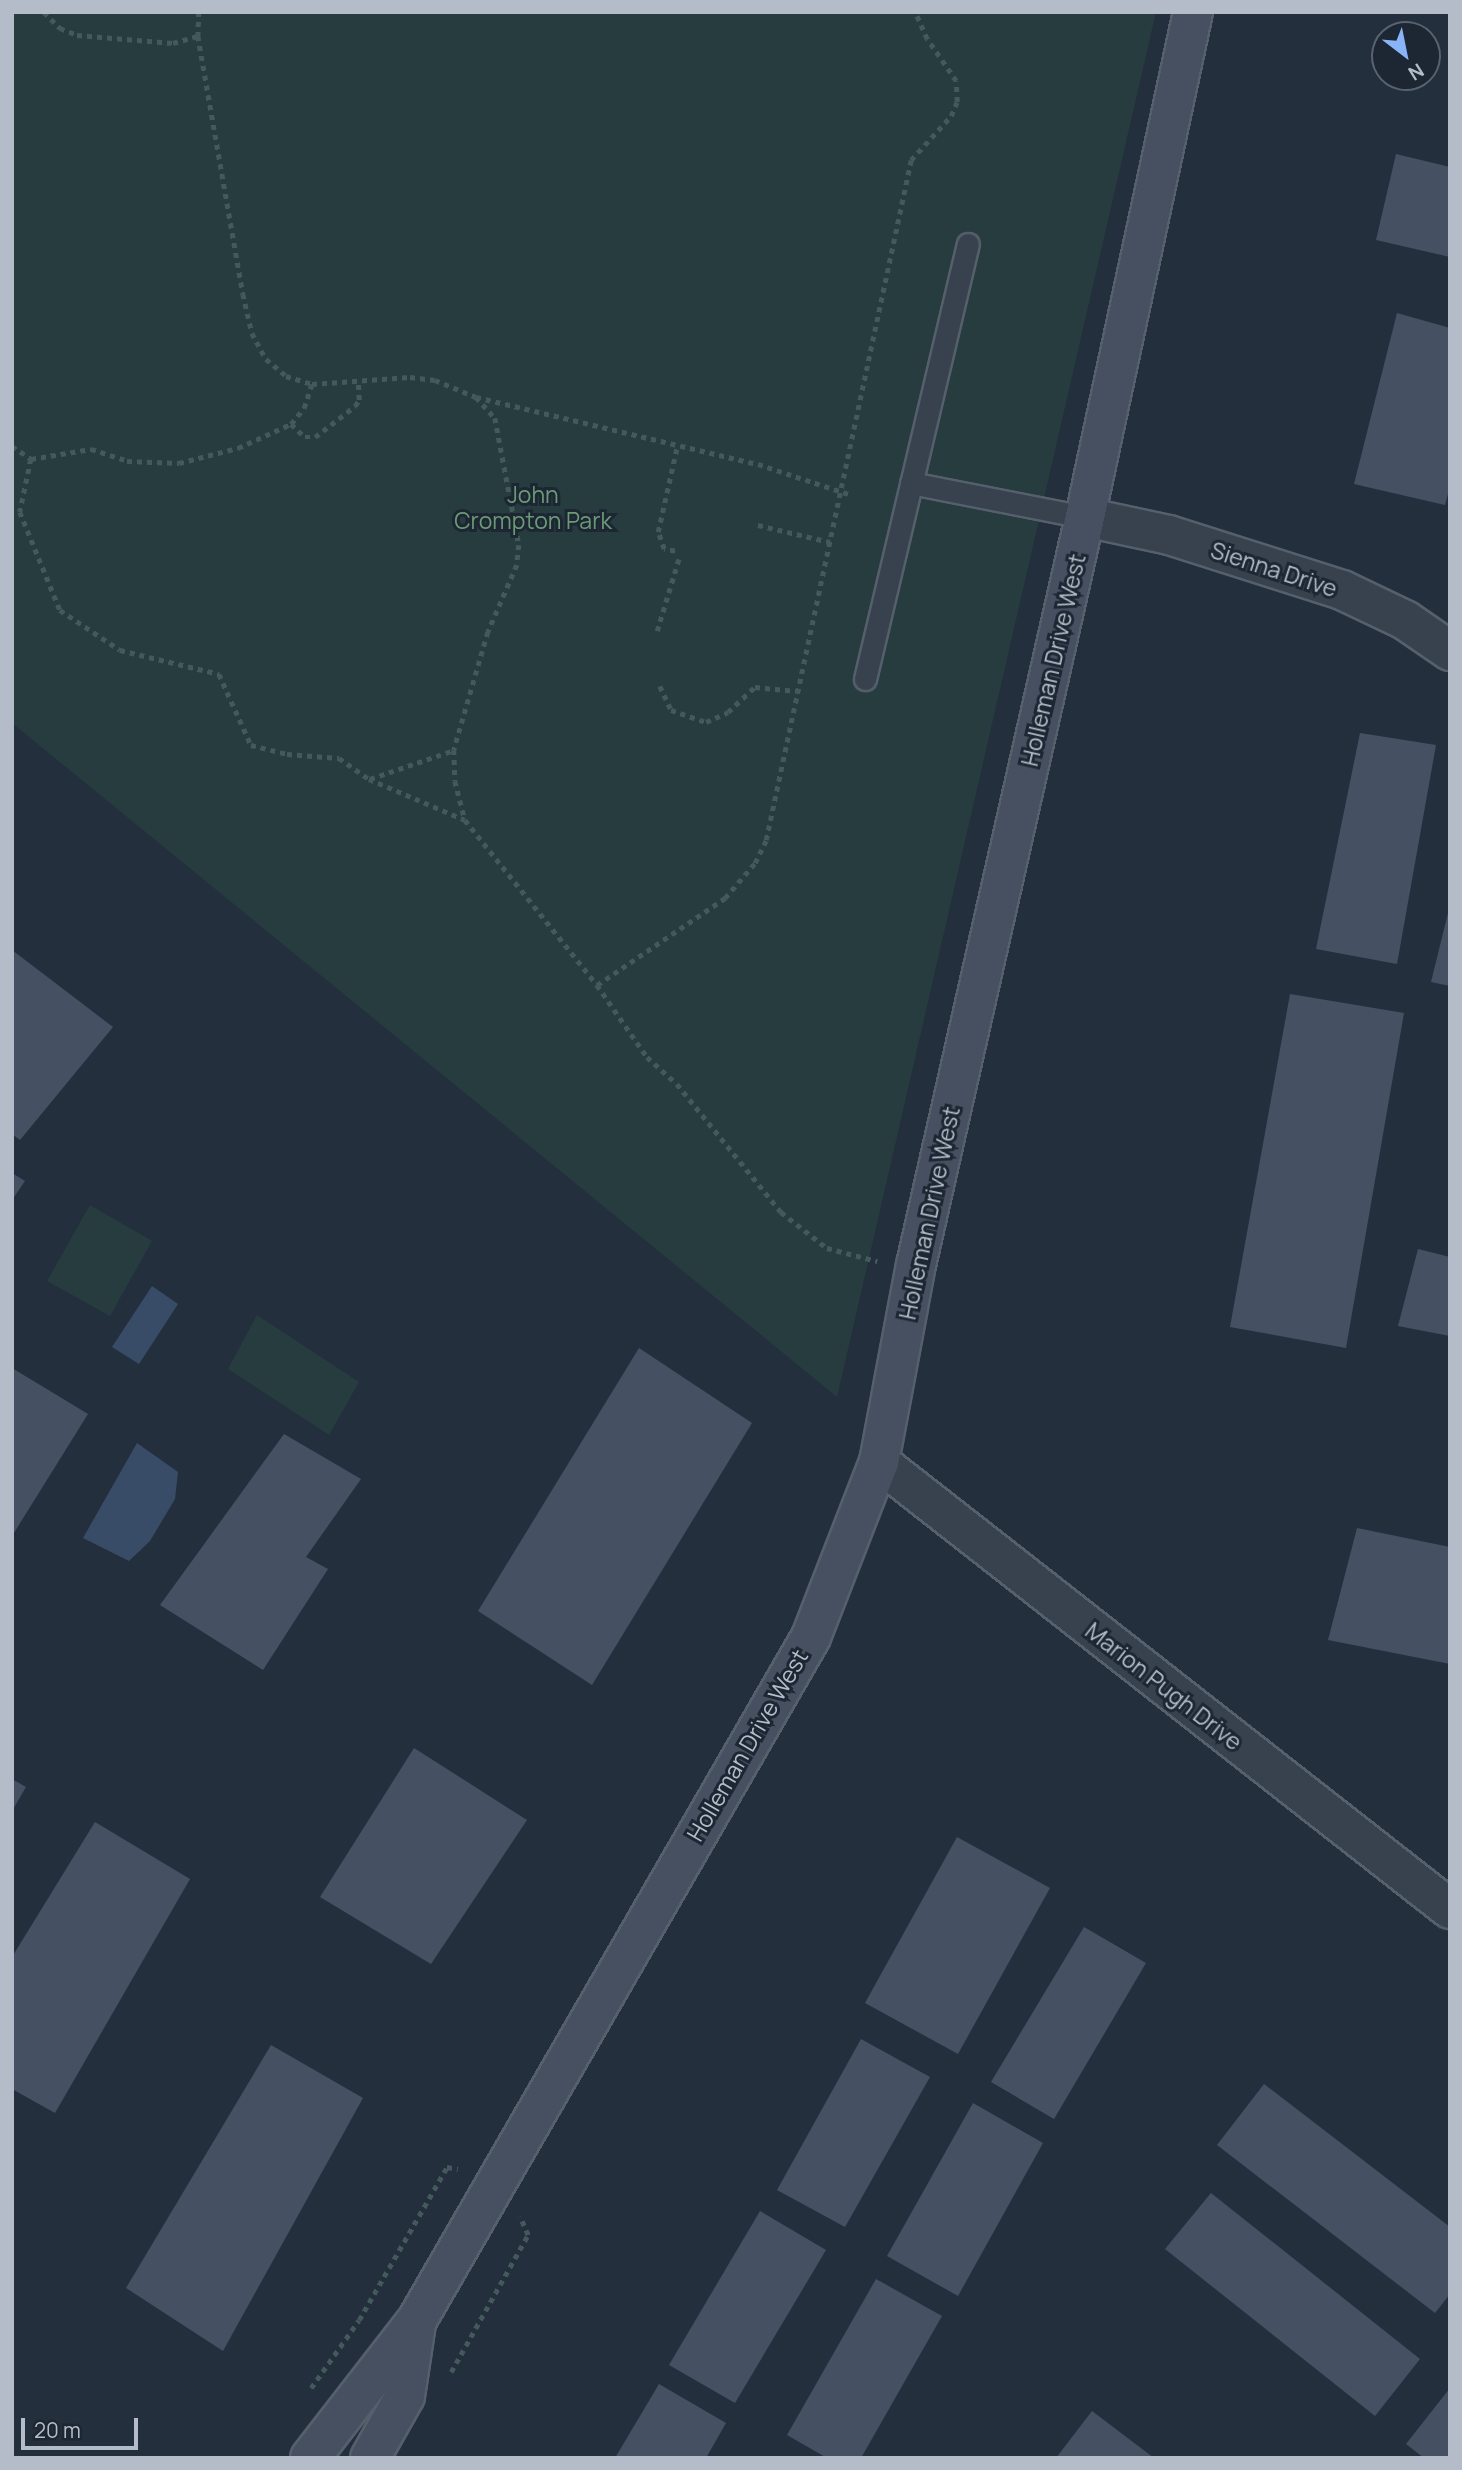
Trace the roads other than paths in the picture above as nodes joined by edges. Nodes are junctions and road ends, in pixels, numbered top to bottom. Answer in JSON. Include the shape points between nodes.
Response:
{"nodes":[{"id":1,"x":1193,"y":12,"type":"edge"},
{"id":2,"x":968,"y":244,"type":"dead end"},
{"id":3,"x":911,"y":483,"type":"junction"},
{"id":4,"x":1085,"y":517,"type":"junction"},
{"id":5,"x":1450,"y":651,"type":"edge"},
{"id":6,"x":865,"y":679,"type":"dead end"},
{"id":7,"x":879,"y":1462,"type":"junction"},
{"id":8,"x":1450,"y":1909,"type":"edge"},
{"id":9,"x":417,"y":2320,"type":"junction"},
{"id":10,"x":310,"y":2458,"type":"edge"},
{"id":11,"x":370,"y":2458,"type":"edge"}],
"edges":[{"from":1,"to":4,"type":"street","name":"Holleman Drive West"},
{"from":2,"to":3,"type":"lane"},
{"from":3,"to":4,"type":"lane"},
{"from":3,"to":6,"type":"lane"},
{"from":4,"to":5,"type":"street","name":"Sienna Drive","via":[[1170,535],[1342,590],[1405,620]]},
{"from":4,"to":7,"type":"street","name":"Holleman Drive West","via":[[916,1265]]},
{"from":7,"to":8,"type":"street","name":"Marion Pugh Drive"},
{"from":7,"to":9,"type":"street","name":"Holleman Drive West","via":[[811,1637]]},
{"from":9,"to":10,"type":"street","name":"Holleman Drive West"},
{"from":9,"to":11,"type":"street","name":"Holleman Drive West","via":[[405,2396]]}]}
